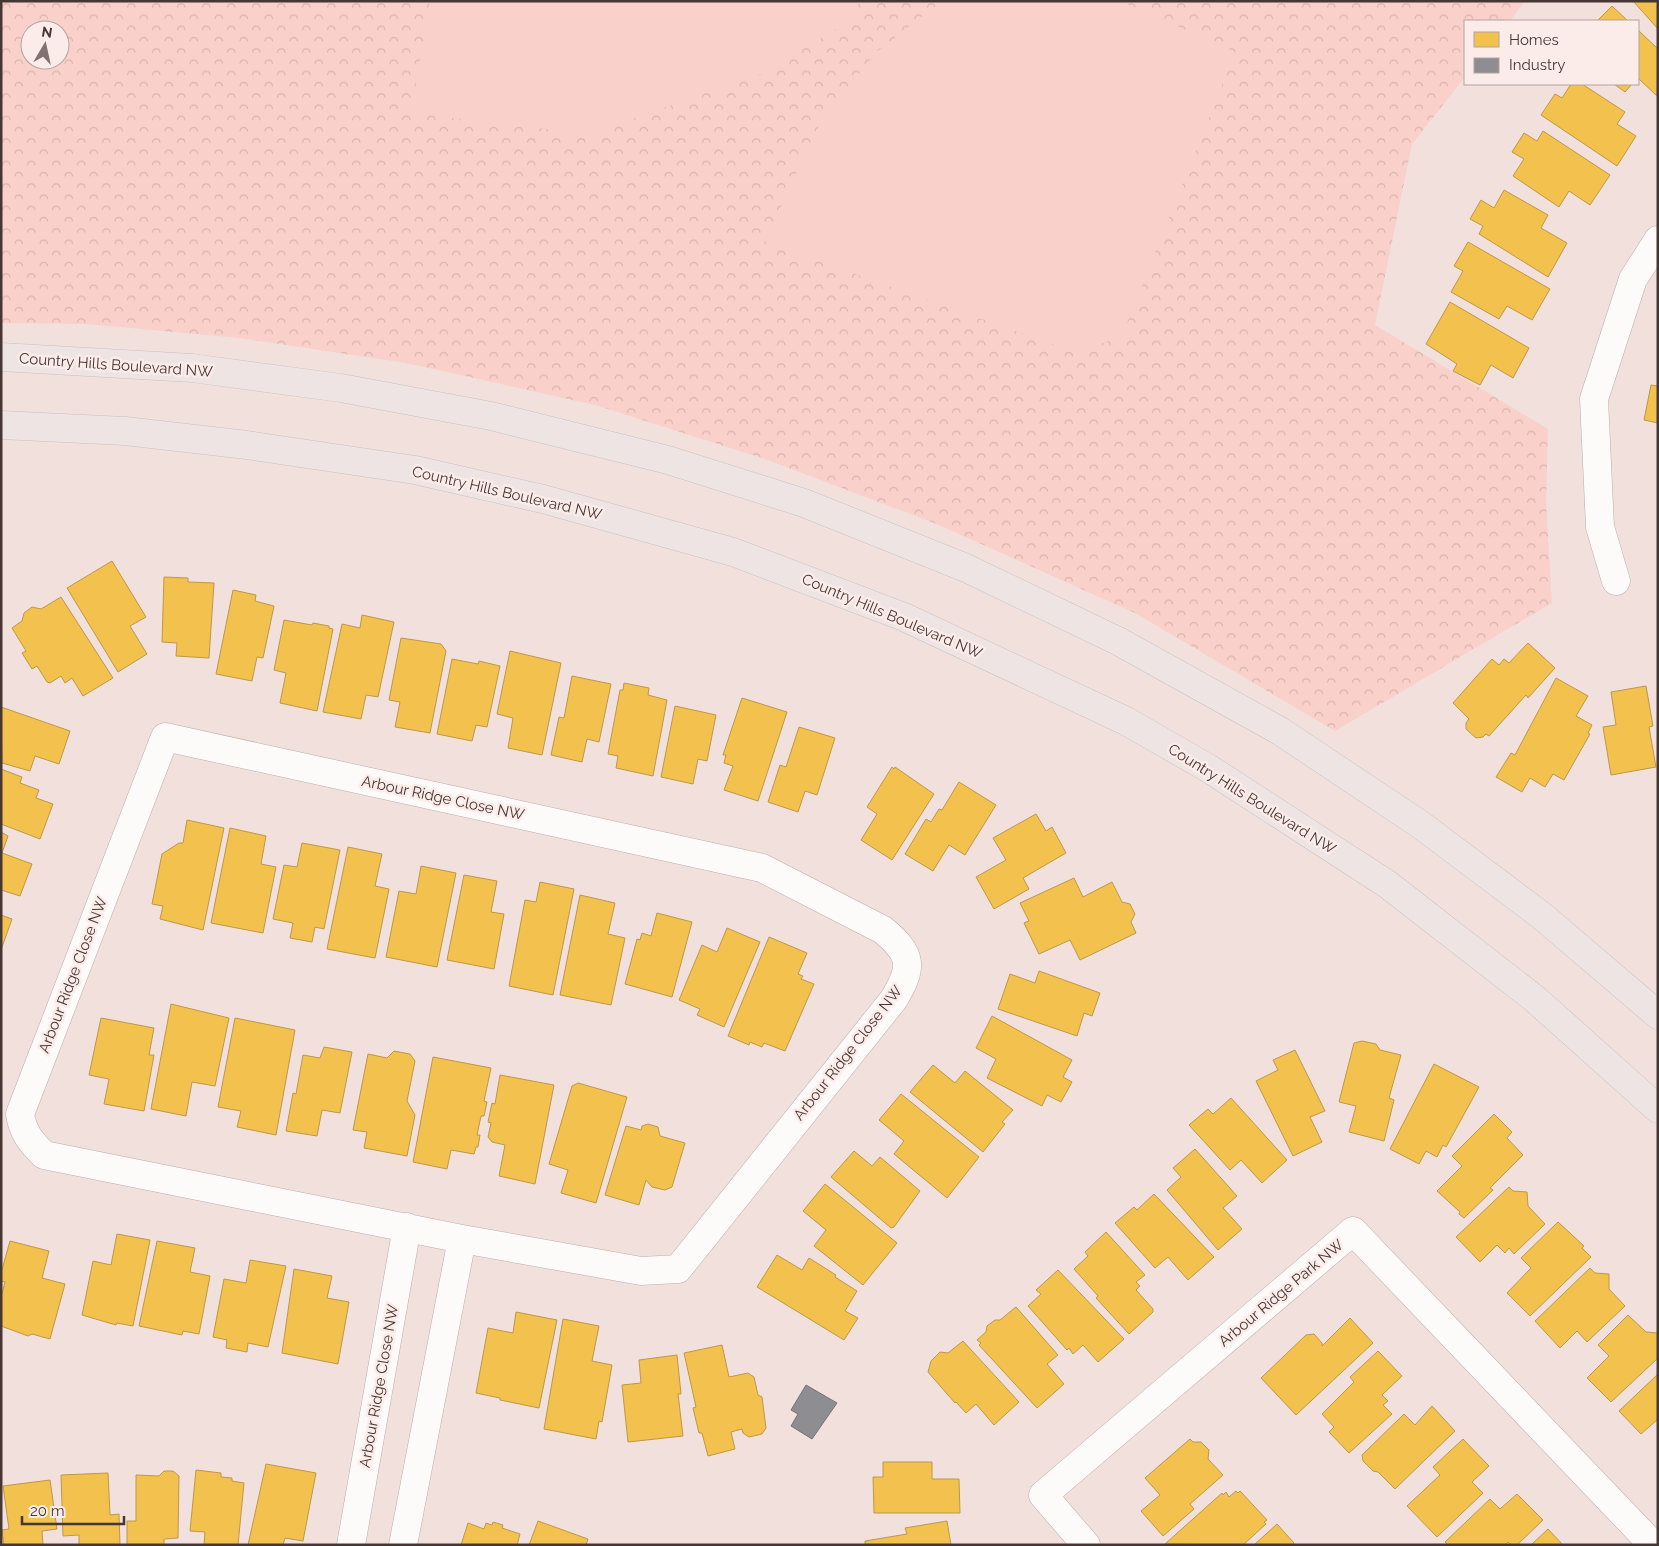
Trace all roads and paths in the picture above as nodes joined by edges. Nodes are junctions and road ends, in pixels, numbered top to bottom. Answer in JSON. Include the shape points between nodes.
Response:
{"nodes":[{"id":1,"x":1658,"y":240,"type":"edge"},
{"id":2,"x":1,"y":357,"type":"edge"},
{"id":3,"x":1,"y":425,"type":"edge"},
{"id":4,"x":1616,"y":581,"type":"dead end"},
{"id":5,"x":1657,"y":1012,"type":"edge"},
{"id":6,"x":1658,"y":1109,"type":"edge"},
{"id":7,"x":407,"y":1227,"type":"junction"},
{"id":8,"x":462,"y":1239,"type":"junction"},
{"id":9,"x":351,"y":1545,"type":"edge"},
{"id":10,"x":403,"y":1545,"type":"edge"},
{"id":11,"x":1086,"y":1545,"type":"edge"},
{"id":12,"x":1652,"y":1545,"type":"edge"}],
"edges":[{"from":1,"to":4,"type":"street","via":[[1634,279],[1594,399],[1600,527]]},
{"from":2,"to":5,"type":"main road","name":"Country Hills Boulevard NW","via":[[192,368],[341,388],[491,416],[668,460],[813,507],[966,568],[1118,641],[1280,731],[1421,825],[1542,916]]},
{"from":3,"to":6,"type":"main road","name":"Country Hills Boulevard NW","via":[[144,433],[415,470],[543,499],[733,552],[904,617],[1126,722],[1208,768],[1387,884],[1535,999]]},
{"from":7,"to":8,"type":"street","name":"Arbour Ridge Close NW"},
{"from":7,"to":8,"type":"street","name":"Arbour Ridge Close NW","via":[[44,1156],[29,1141],[22,1127],[20,1114],[165,737],[762,868],[864,919],[900,944],[907,957],[905,980],[894,999],[678,1269],[641,1271]]},
{"from":7,"to":9,"type":"street","name":"Arbour Ridge Close NW"},
{"from":8,"to":10,"type":"street"},
{"from":11,"to":12,"type":"street","name":"Arbour Ridge Park NW","via":[[1043,1495],[1353,1232]]}]}
